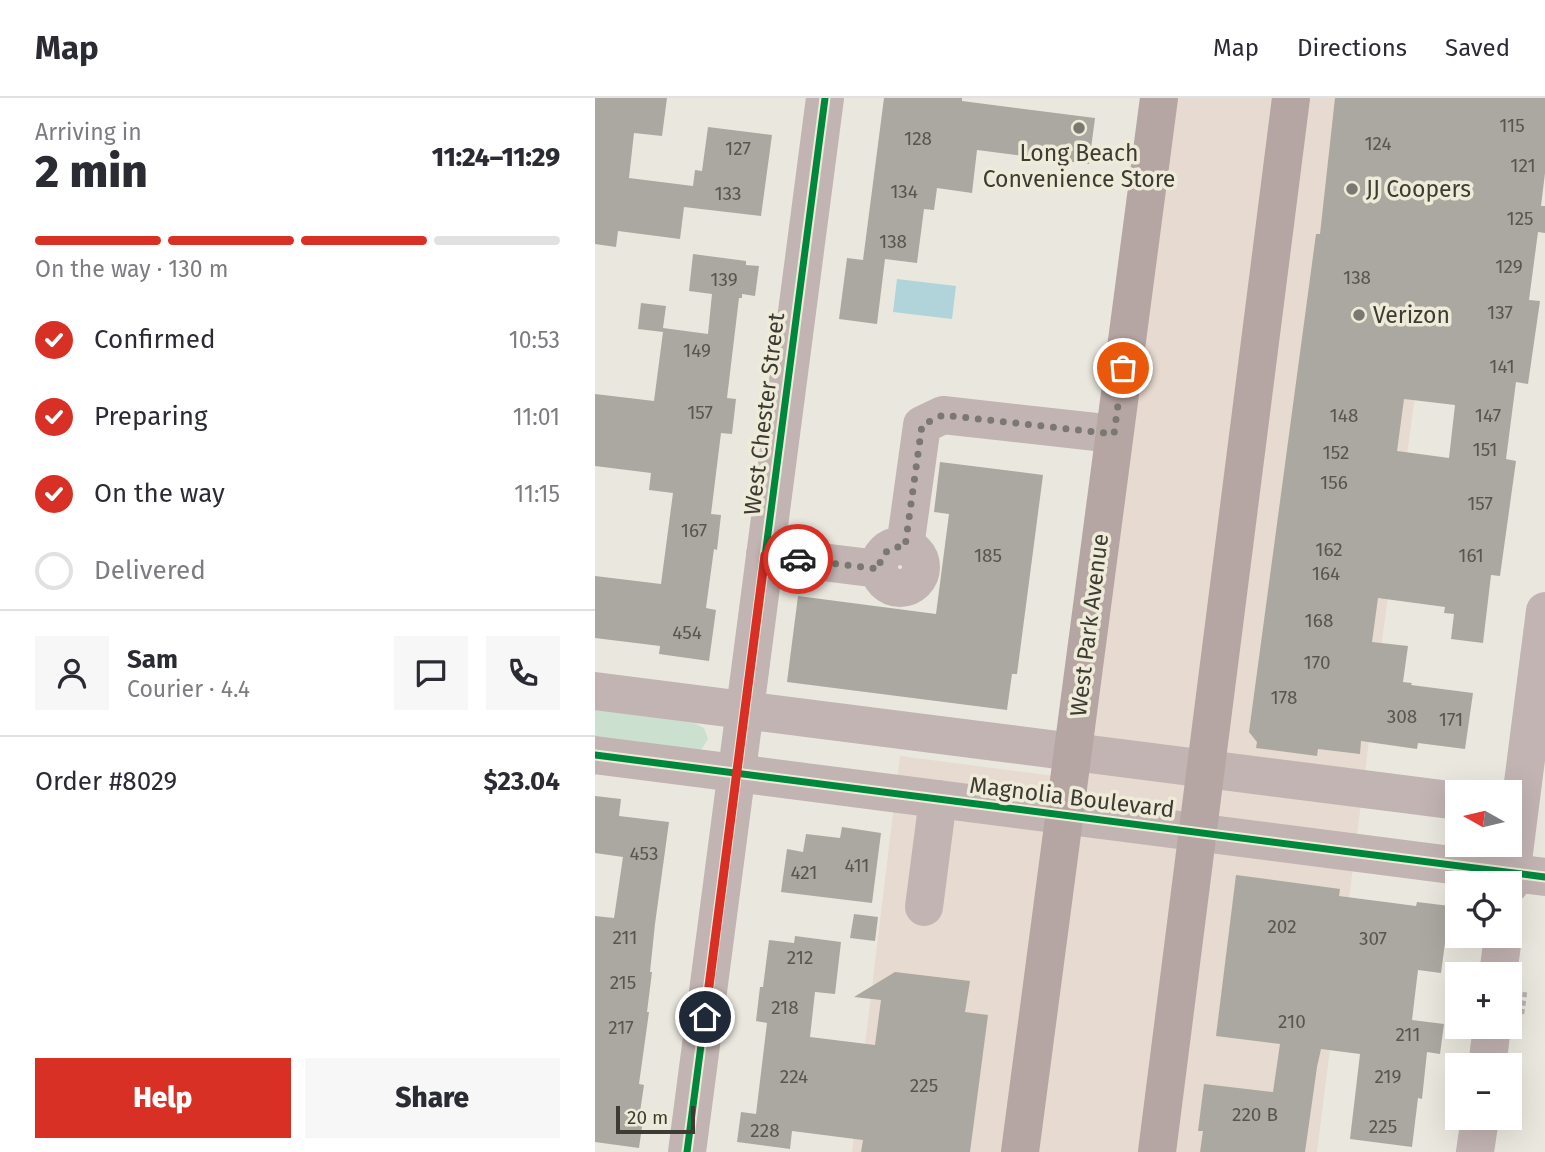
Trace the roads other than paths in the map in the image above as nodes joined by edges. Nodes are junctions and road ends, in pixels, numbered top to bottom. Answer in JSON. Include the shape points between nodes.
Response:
{"nodes":[{"id":1,"x":825,"y":98,"type":"edge"},
{"id":2,"x":1159,"y":98,"type":"edge"},
{"id":3,"x":1291,"y":98,"type":"edge"},
{"id":4,"x":1114,"y":434,"type":"junction"},
{"id":5,"x":765,"y":555,"type":"junction"},
{"id":6,"x":1545,"y":611,"type":"edge"},
{"id":7,"x":595,"y":691,"type":"edge"},
{"id":8,"x":745,"y":710,"type":"junction"},
{"id":9,"x":1073,"y":752,"type":"junction"},
{"id":10,"x":595,"y":755,"type":"edge"},
{"id":11,"x":1205,"y":769,"type":"junction"},
{"id":12,"x":737,"y":773,"type":"junction"},
{"id":13,"x":938,"y":799,"type":"junction"},
{"id":14,"x":1445,"y":799,"type":"edge"},
{"id":15,"x":1525,"y":809,"type":"edge"},
{"id":16,"x":1065,"y":815,"type":"junction"},
{"id":17,"x":1197,"y":832,"type":"junction"},
{"id":18,"x":1473,"y":871,"type":"edge"},
{"id":19,"x":1522,"y":878,"type":"edge"},
{"id":20,"x":924,"y":907,"type":"dead end"},
{"id":21,"x":1478,"y":1130,"type":"edge"},
{"id":22,"x":687,"y":1152,"type":"edge"},
{"id":23,"x":1020,"y":1152,"type":"edge"},
{"id":24,"x":1157,"y":1152,"type":"edge"},
{"id":25,"x":1475,"y":1152,"type":"edge"}],
"edges":[{"from":1,"to":5,"type":"street","name":"West Chester Street"},
{"from":2,"to":4,"type":"highway","name":"West Park Avenue"},
{"from":3,"to":11,"type":"highway"},
{"from":4,"to":5,"type":"street","via":[[943,415],[922,425],[892,558]]},
{"from":4,"to":9,"type":"highway","name":"West Park Avenue"},
{"from":5,"to":8,"type":"street","name":"West Chester Street"},
{"from":6,"to":15,"type":"street"},
{"from":7,"to":8,"type":"street","name":"Magnolia Boulevard"},
{"from":8,"to":9,"type":"street","name":"Magnolia Boulevard"},
{"from":8,"to":12,"type":"street","name":"West Chester Street"},
{"from":9,"to":11,"type":"street","name":"Magnolia Boulevard"},
{"from":9,"to":16,"type":"highway","name":"West Park Avenue"},
{"from":10,"to":12,"type":"street","name":"Magnolia Boulevard"},
{"from":11,"to":14,"type":"street","name":"Magnolia Boulevard"},
{"from":11,"to":17,"type":"highway"},
{"from":12,"to":13,"type":"street","name":"Magnolia Boulevard"},
{"from":12,"to":22,"type":"street","name":"West Chester Street"},
{"from":13,"to":16,"type":"street","name":"Magnolia Boulevard"},
{"from":13,"to":20,"type":"street"},
{"from":15,"to":19,"type":"street"},
{"from":16,"to":17,"type":"street","name":"Magnolia Boulevard"},
{"from":16,"to":23,"type":"highway","name":"West Park Avenue"},
{"from":17,"to":18,"type":"street","name":"Magnolia Boulevard"},
{"from":17,"to":24,"type":"highway"},
{"from":21,"to":25,"type":"street"}]}
